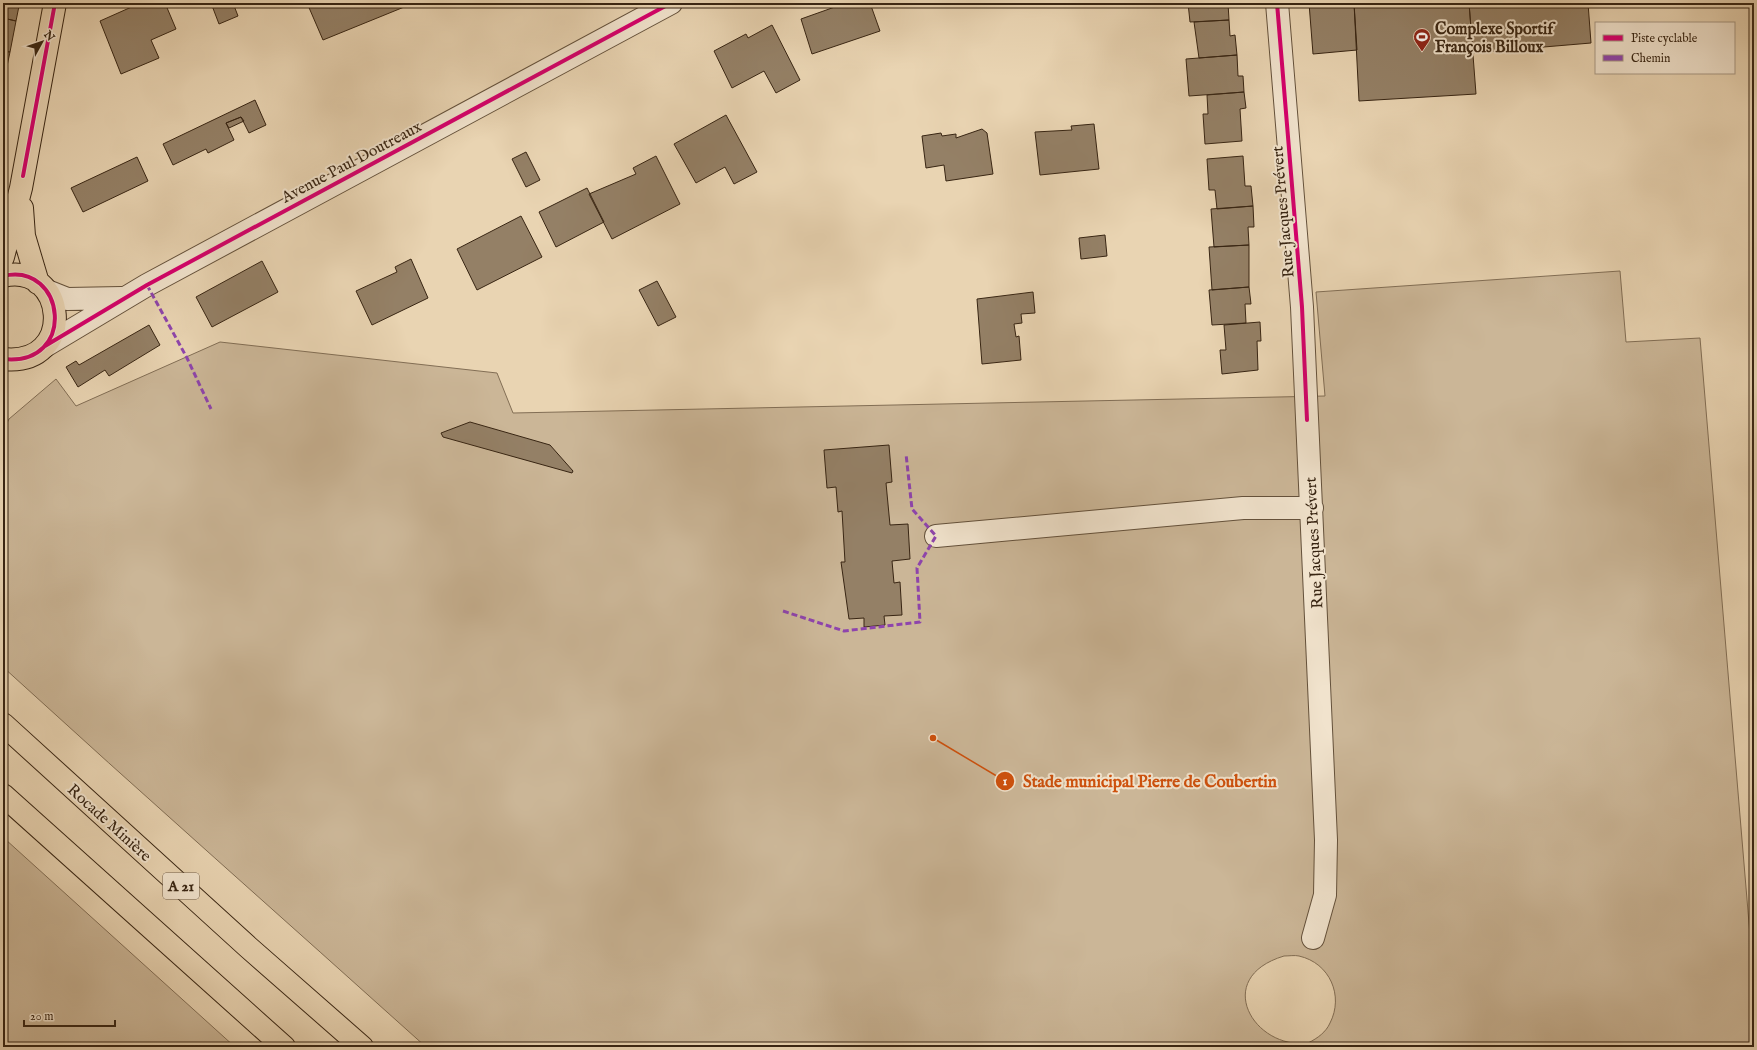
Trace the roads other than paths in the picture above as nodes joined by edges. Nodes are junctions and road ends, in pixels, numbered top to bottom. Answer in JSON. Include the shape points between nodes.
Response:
{"nodes":[{"id":1,"x":55,"y":3,"type":"edge"},
{"id":2,"x":671,"y":3,"type":"edge"},
{"id":3,"x":1277,"y":3,"type":"edge"},
{"id":4,"x":21,"y":188,"type":"junction"},
{"id":5,"x":3,"y":257,"type":"edge"},
{"id":6,"x":3,"y":276,"type":"edge"},
{"id":7,"x":42,"y":287,"type":"junction"},
{"id":8,"x":125,"y":297,"type":"junction"},
{"id":9,"x":45,"y":346,"type":"junction"},
{"id":10,"x":7,"y":365,"type":"edge"},
{"id":11,"x":1312,"y":508,"type":"junction"},
{"id":12,"x":936,"y":536,"type":"dead end"},
{"id":13,"x":3,"y":724,"type":"edge"},
{"id":14,"x":3,"y":795,"type":"edge"},
{"id":15,"x":1313,"y":938,"type":"dead end"},
{"id":16,"x":284,"y":1047,"type":"edge"},
{"id":17,"x":362,"y":1047,"type":"edge"}],
"edges":[{"from":1,"to":4,"type":"main road"},
{"from":2,"to":8,"type":"street","name":"Avenue Paul Doutreaux"},
{"from":3,"to":11,"type":"street","name":"Rue Jacques Prévert","via":[[1302,307]]},
{"from":4,"to":5,"type":"main road"},
{"from":4,"to":7,"type":"main road","via":[[24,236]]},
{"from":6,"to":7,"type":"main road","via":[[18,275]]},
{"from":7,"to":8,"type":"street","name":"Avenue Paul Doutreaux","via":[[67,299]]},
{"from":7,"to":9,"type":"main road","via":[[54,304],[56,319]]},
{"from":8,"to":9,"type":"street","name":"Avenue Paul Doutreaux"},
{"from":9,"to":10,"type":"main road","via":[[32,356]]},
{"from":11,"to":12,"type":"street","via":[[1243,508]]},
{"from":11,"to":15,"type":"street","name":"Rue Jacques Prévert","via":[[1326,840],[1325,895]]},
{"from":13,"to":17,"type":"main road","name":"Rocade Minière","number":"A 21"},
{"from":14,"to":16,"type":"main road"}]}
